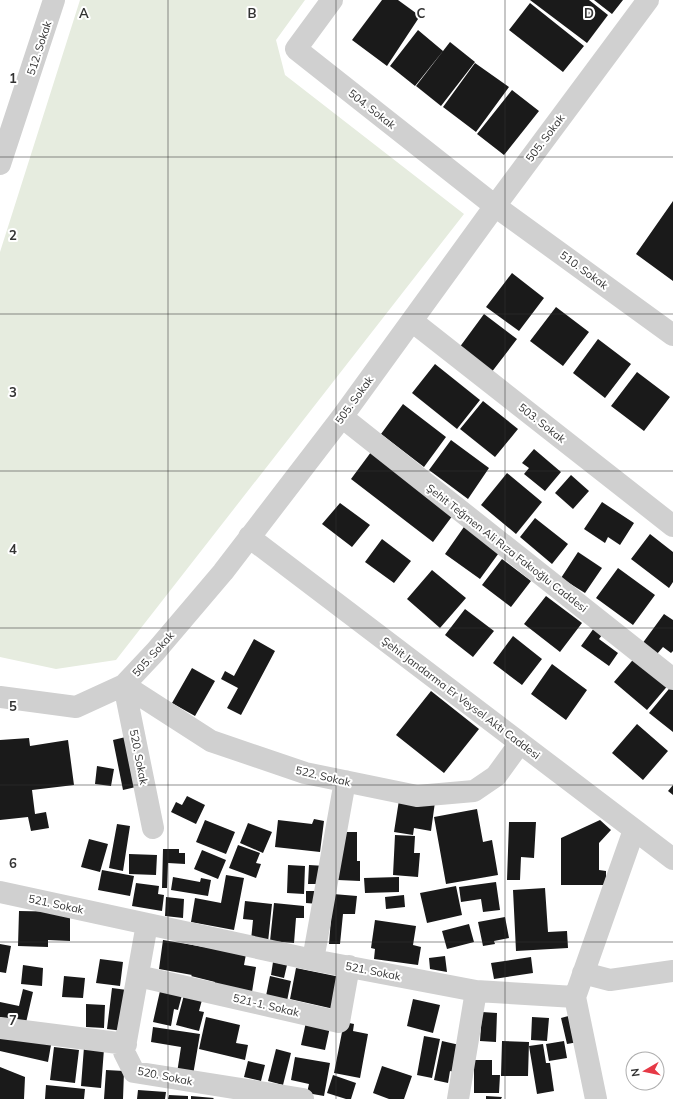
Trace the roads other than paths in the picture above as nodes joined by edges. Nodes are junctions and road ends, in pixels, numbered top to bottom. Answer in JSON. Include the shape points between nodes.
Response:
{"nodes":[{"id":1,"x":54,"y":0,"type":"edge"},
{"id":2,"x":332,"y":0,"type":"edge"},
{"id":3,"x":648,"y":0,"type":"edge"},
{"id":4,"x":0,"y":164,"type":"edge"},
{"id":5,"x":495,"y":206,"type":"junction"},
{"id":6,"x":412,"y":321,"type":"junction"},
{"id":7,"x":673,"y":335,"type":"edge"},
{"id":8,"x":342,"y":417,"type":"junction"},
{"id":9,"x":673,"y":526,"type":"edge"},
{"id":10,"x":250,"y":537,"type":"junction"},
{"id":11,"x":673,"y":679,"type":"edge"},
{"id":12,"x":124,"y":685,"type":"junction"},
{"id":13,"x":0,"y":698,"type":"edge"},
{"id":14,"x":520,"y":743,"type":"junction"},
{"id":15,"x":344,"y":781,"type":"junction"},
{"id":16,"x":153,"y":828,"type":"dead end"},
{"id":17,"x":634,"y":830,"type":"junction"},
{"id":18,"x":673,"y":859,"type":"edge"},
{"id":19,"x":0,"y":892,"type":"edge"},
{"id":20,"x":147,"y":924,"type":"junction"},
{"id":21,"x":313,"y":960,"type":"junction"},
{"id":22,"x":348,"y":966,"type":"junction"},
{"id":23,"x":673,"y":971,"type":"edge"},
{"id":24,"x":583,"y":973,"type":"junction"},
{"id":25,"x":138,"y":976,"type":"junction"},
{"id":26,"x":476,"y":990,"type":"junction"},
{"id":27,"x":575,"y":997,"type":"junction"},
{"id":28,"x":0,"y":1028,"type":"edge"},
{"id":29,"x":126,"y":1044,"type":"junction"},
{"id":30,"x":303,"y":1099,"type":"edge"},
{"id":31,"x":458,"y":1099,"type":"edge"},
{"id":32,"x":596,"y":1099,"type":"edge"}],
"edges":[{"from":1,"to":4,"type":"street","name":"512. Sokak"},
{"from":2,"to":5,"type":"street","name":"504. Sokak","via":[[296,49]]},
{"from":3,"to":5,"type":"street","name":"505. Sokak"},
{"from":5,"to":6,"type":"street","name":"505. Sokak"},
{"from":5,"to":7,"type":"street","name":"510. Sokak"},
{"from":6,"to":8,"type":"street","name":"505. Sokak"},
{"from":6,"to":9,"type":"street","name":"503. Sokak"},
{"from":8,"to":10,"type":"street","name":"505. Sokak"},
{"from":8,"to":11,"type":"street","name":"Şehit Teğmen Ali Rıza Fakıoğlu Caddesi"},
{"from":10,"to":12,"type":"street","name":"505. Sokak","via":[[155,652]]},
{"from":10,"to":14,"type":"street","name":"Şehit Jandarma Er Veysel Aktı Caddesi"},
{"from":12,"to":13,"type":"street","name":"505. Sokak","via":[[76,707]]},
{"from":12,"to":15,"type":"street","name":"522. Sokak","via":[[211,741],[305,773]]},
{"from":12,"to":16,"type":"street","name":"520. Sokak"},
{"from":14,"to":15,"type":"street","name":"522. Sokak","via":[[496,776],[474,791],[417,796]]},
{"from":14,"to":17,"type":"street","name":"Şehit Jandarma Er Veysel Aktı Caddesi"},
{"from":15,"to":21,"type":"street"},
{"from":17,"to":18,"type":"street","name":"Şehit Jandarma Er Veysel Aktı Caddesi"},
{"from":17,"to":24,"type":"street"},
{"from":19,"to":20,"type":"street","name":"521. Sokak"},
{"from":20,"to":21,"type":"street","name":"521. Sokak"},
{"from":20,"to":25,"type":"street"},
{"from":21,"to":22,"type":"street","name":"521. Sokak"},
{"from":22,"to":25,"type":"street","name":"521-1. Sokak","via":[[339,1022]]},
{"from":22,"to":26,"type":"street","name":"521. Sokak"},
{"from":23,"to":24,"type":"street","via":[[610,980]]},
{"from":24,"to":27,"type":"street"},
{"from":25,"to":29,"type":"street"},
{"from":26,"to":27,"type":"street","name":"521. Sokak"},
{"from":26,"to":31,"type":"street"},
{"from":27,"to":32,"type":"street"},
{"from":28,"to":29,"type":"street"},
{"from":29,"to":30,"type":"street","name":"520. Sokak","via":[[124,1052],[134,1072]]}]}
